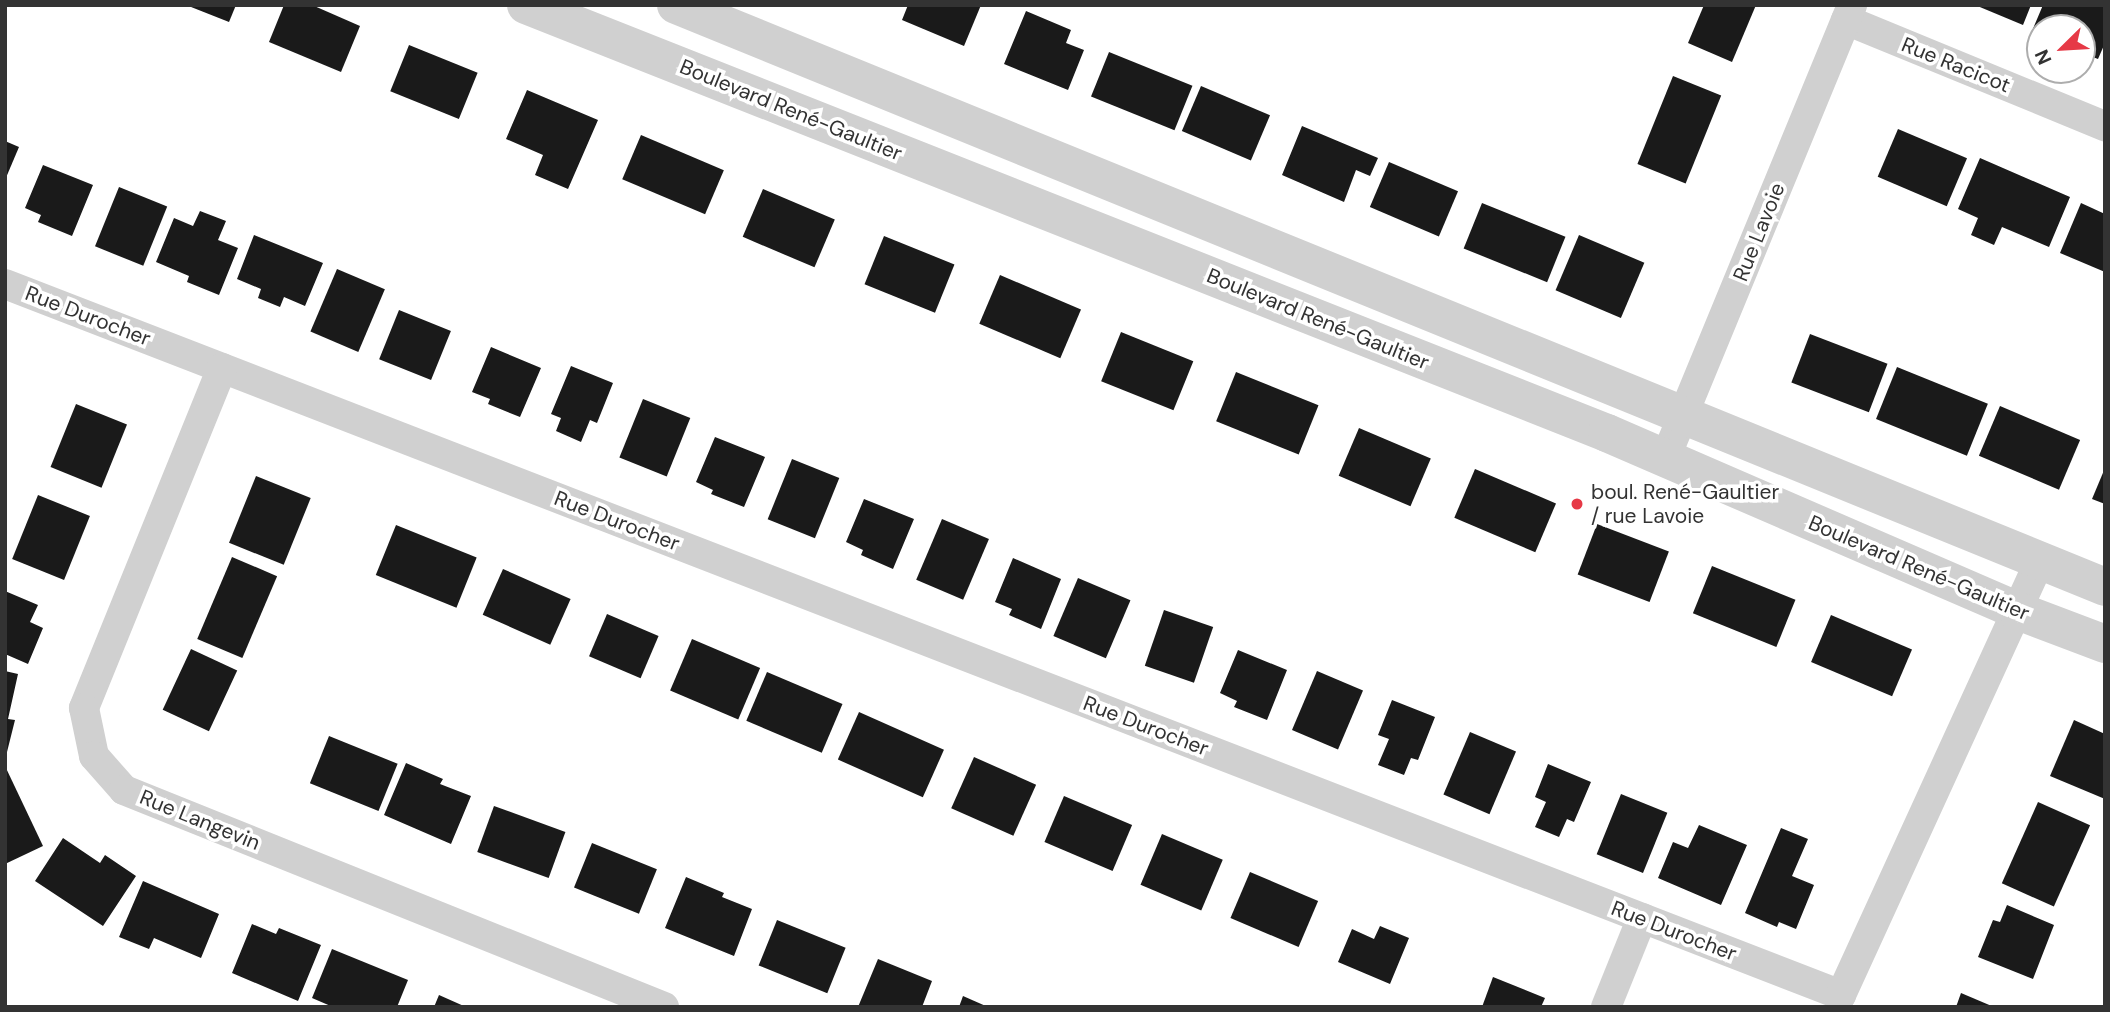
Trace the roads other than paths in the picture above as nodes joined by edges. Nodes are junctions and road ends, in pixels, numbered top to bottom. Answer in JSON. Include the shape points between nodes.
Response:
{"nodes":[{"id":1,"x":526,"y":5,"type":"edge"},
{"id":2,"x":676,"y":5,"type":"edge"},
{"id":3,"x":1849,"y":12,"type":"edge"},
{"id":4,"x":2105,"y":126,"type":"edge"},
{"id":5,"x":5,"y":284,"type":"edge"},
{"id":6,"x":222,"y":368,"type":"junction"},
{"id":7,"x":1684,"y":414,"type":"junction"},
{"id":8,"x":1665,"y":459,"type":"junction"},
{"id":9,"x":2040,"y":561,"type":"junction"},
{"id":10,"x":2105,"y":587,"type":"edge"},
{"id":11,"x":2018,"y":611,"type":"junction"},
{"id":12,"x":2105,"y":644,"type":"edge"},
{"id":13,"x":1642,"y":918,"type":"junction"},
{"id":14,"x":664,"y":1007,"type":"edge"},
{"id":15,"x":1606,"y":1007,"type":"edge"}],
"edges":[{"from":1,"to":8,"type":"street","name":"Boulevard René-Gaultier"},
{"from":2,"to":7,"type":"street"},
{"from":3,"to":4,"type":"street","name":"Rue Racicot"},
{"from":3,"to":7,"type":"street","name":"Rue Lavoie"},
{"from":5,"to":6,"type":"street","name":"Rue Durocher"},
{"from":6,"to":13,"type":"street","name":"Rue Durocher"},
{"from":6,"to":14,"type":"street","name":"Rue Langevin","via":[[84,708],[94,756],[124,790]]},
{"from":7,"to":8,"type":"street","name":"Rue Lavoie"},
{"from":7,"to":9,"type":"street"},
{"from":8,"to":11,"type":"street","name":"Boulevard René-Gaultier"},
{"from":9,"to":10,"type":"street"},
{"from":9,"to":11,"type":"street","name":"Rue Durocher"},
{"from":11,"to":12,"type":"street","name":"Boulevard René-Gaultier"},
{"from":11,"to":13,"type":"street","name":"Rue Durocher","via":[[1840,995]]},
{"from":13,"to":15,"type":"street"}]}
